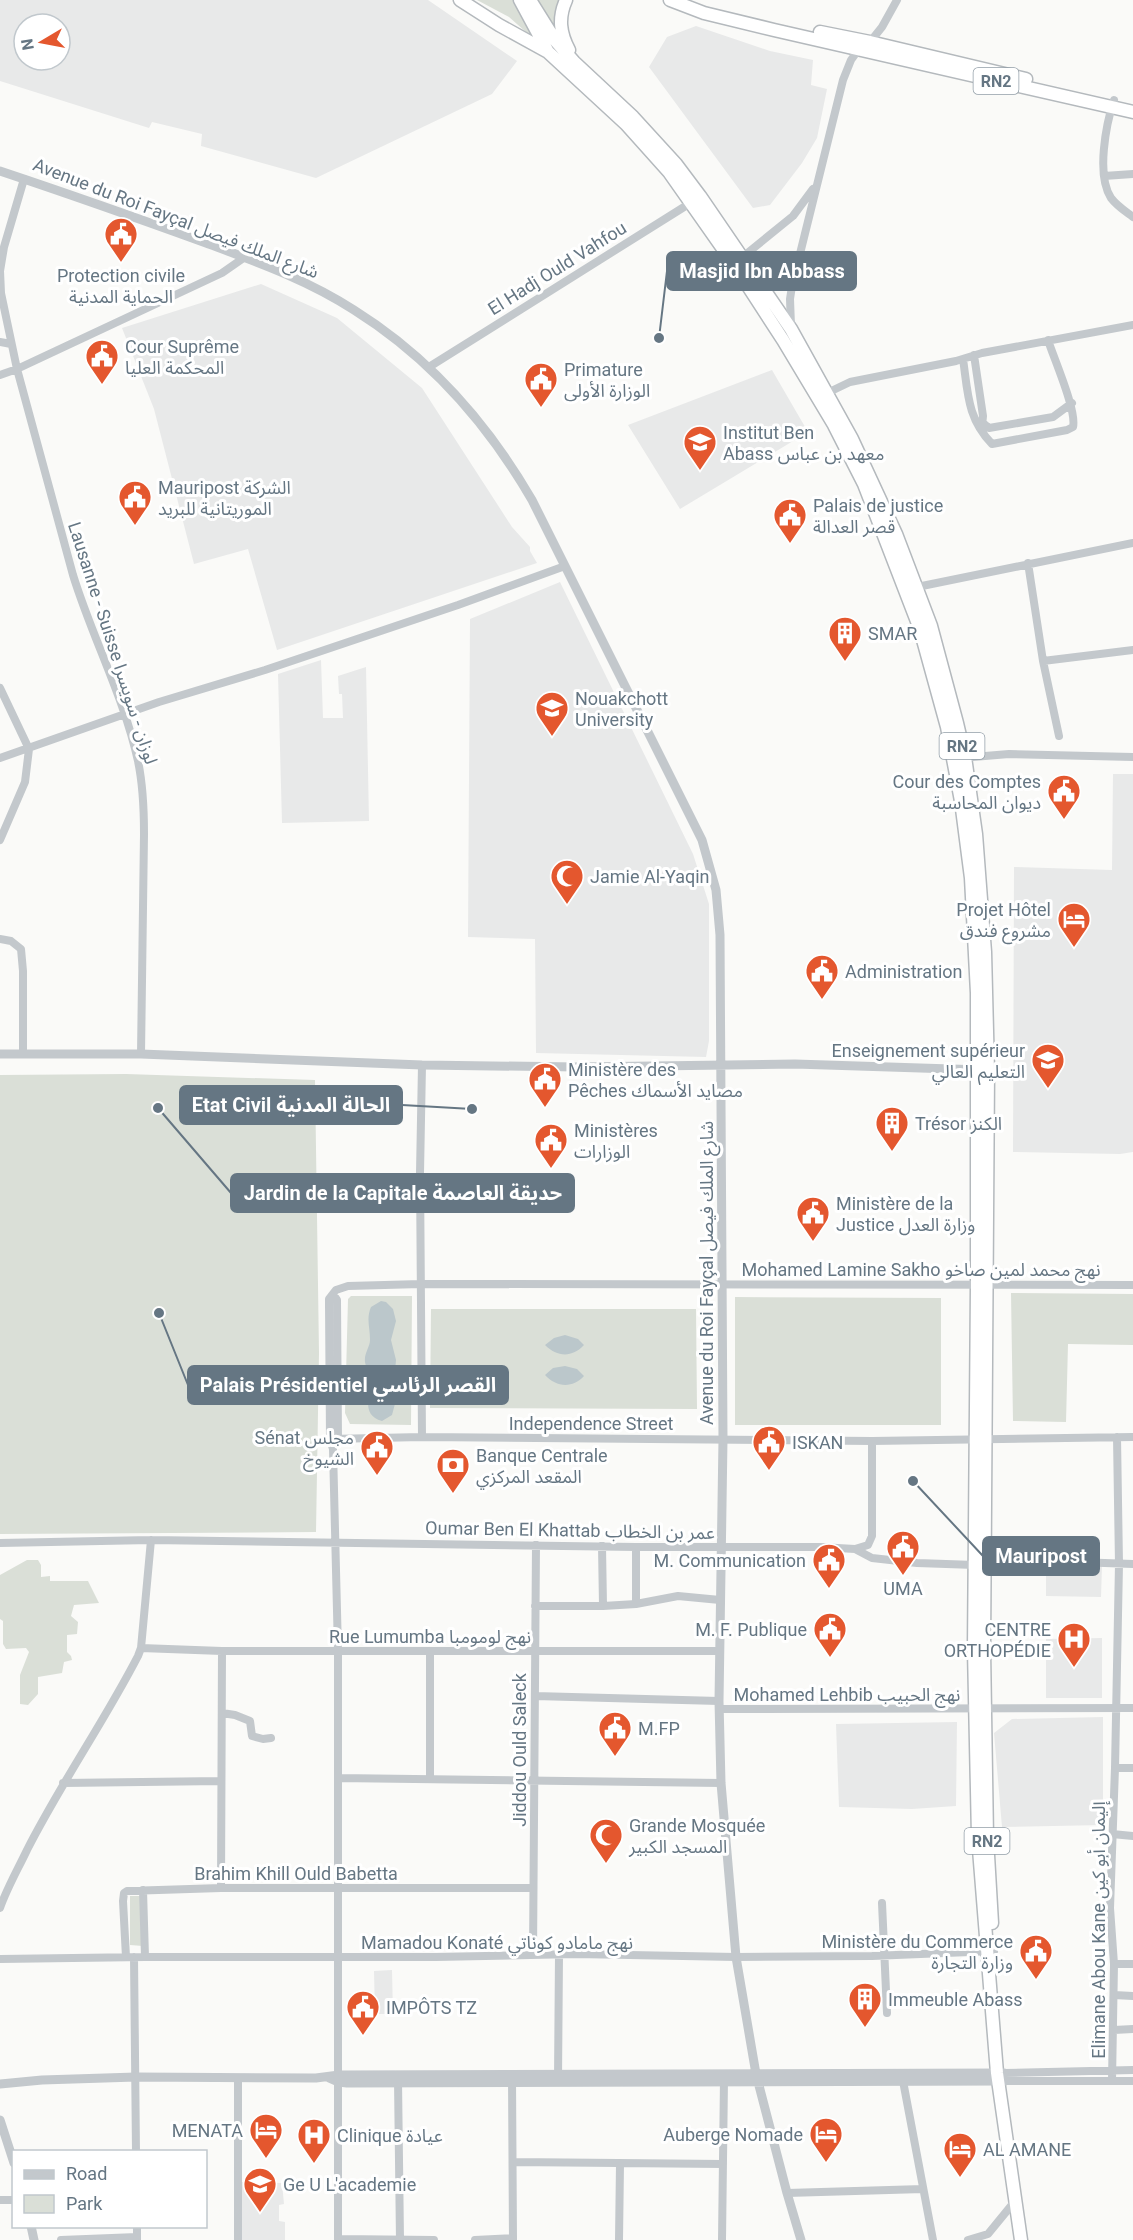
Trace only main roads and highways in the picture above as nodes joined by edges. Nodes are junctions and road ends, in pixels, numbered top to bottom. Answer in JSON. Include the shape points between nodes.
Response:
{"nodes":[{"id":1,"x":460,"y":0,"type":"edge"},
{"id":2,"x":520,"y":0,"type":"edge"},
{"id":3,"x":530,"y":0,"type":"edge"},
{"id":4,"x":566,"y":0,"type":"edge"},
{"id":5,"x":670,"y":0,"type":"edge"},
{"id":6,"x":691,"y":0,"type":"edge"},
{"id":7,"x":548,"y":52,"type":"junction"},
{"id":8,"x":574,"y":62,"type":"junction"},
{"id":9,"x":1113,"y":103,"type":"junction"},
{"id":10,"x":1133,"y":104,"type":"edge"},
{"id":11,"x":1133,"y":112,"type":"edge"},
{"id":12,"x":696,"y":199,"type":"junction"},
{"id":13,"x":738,"y":260,"type":"junction"},
{"id":14,"x":823,"y":395,"type":"junction"},
{"id":15,"x":959,"y":758,"type":"junction"},
{"id":16,"x":1001,"y":2077,"type":"junction"},
{"id":17,"x":1021,"y":2240,"type":"edge"},
{"id":18,"x":1028,"y":2240,"type":"edge"}],
"edges":[{"from":1,"to":7,"type":"highway"},
{"from":2,"to":7,"type":"highway","number":"RN2"},
{"from":3,"to":8,"type":"highway","number":"RN2"},
{"from":4,"to":8,"type":"highway","via":[[561,16],[562,33]]},
{"from":5,"to":9,"type":"highway","number":"RN2","via":[[704,13]]},
{"from":6,"to":9,"type":"highway","number":"RN2"},
{"from":7,"to":12,"type":"highway","number":"RN2","via":[[626,123]]},
{"from":8,"to":12,"type":"highway","number":"RN2","via":[[676,164]]},
{"from":9,"to":10,"type":"highway","number":"RN2"},
{"from":9,"to":11,"type":"highway","number":"RN2"},
{"from":12,"to":13,"type":"highway","number":"RN2"},
{"from":13,"to":14,"type":"highway","number":"RN2","via":[[783,340]]},
{"from":13,"to":14,"type":"highway","number":"RN2","via":[[791,329]]},
{"from":14,"to":15,"type":"highway","number":"RN2","via":[[906,589]]},
{"from":14,"to":15,"type":"highway","number":"RN2","via":[[872,479],[917,587],[944,669]]},
{"from":15,"to":16,"type":"highway","number":"RN2","via":[[972,889],[982,1069],[978,1837]]},
{"from":16,"to":17,"type":"highway","number":"RN2"},
{"from":16,"to":18,"type":"highway","number":"RN2"}]}
